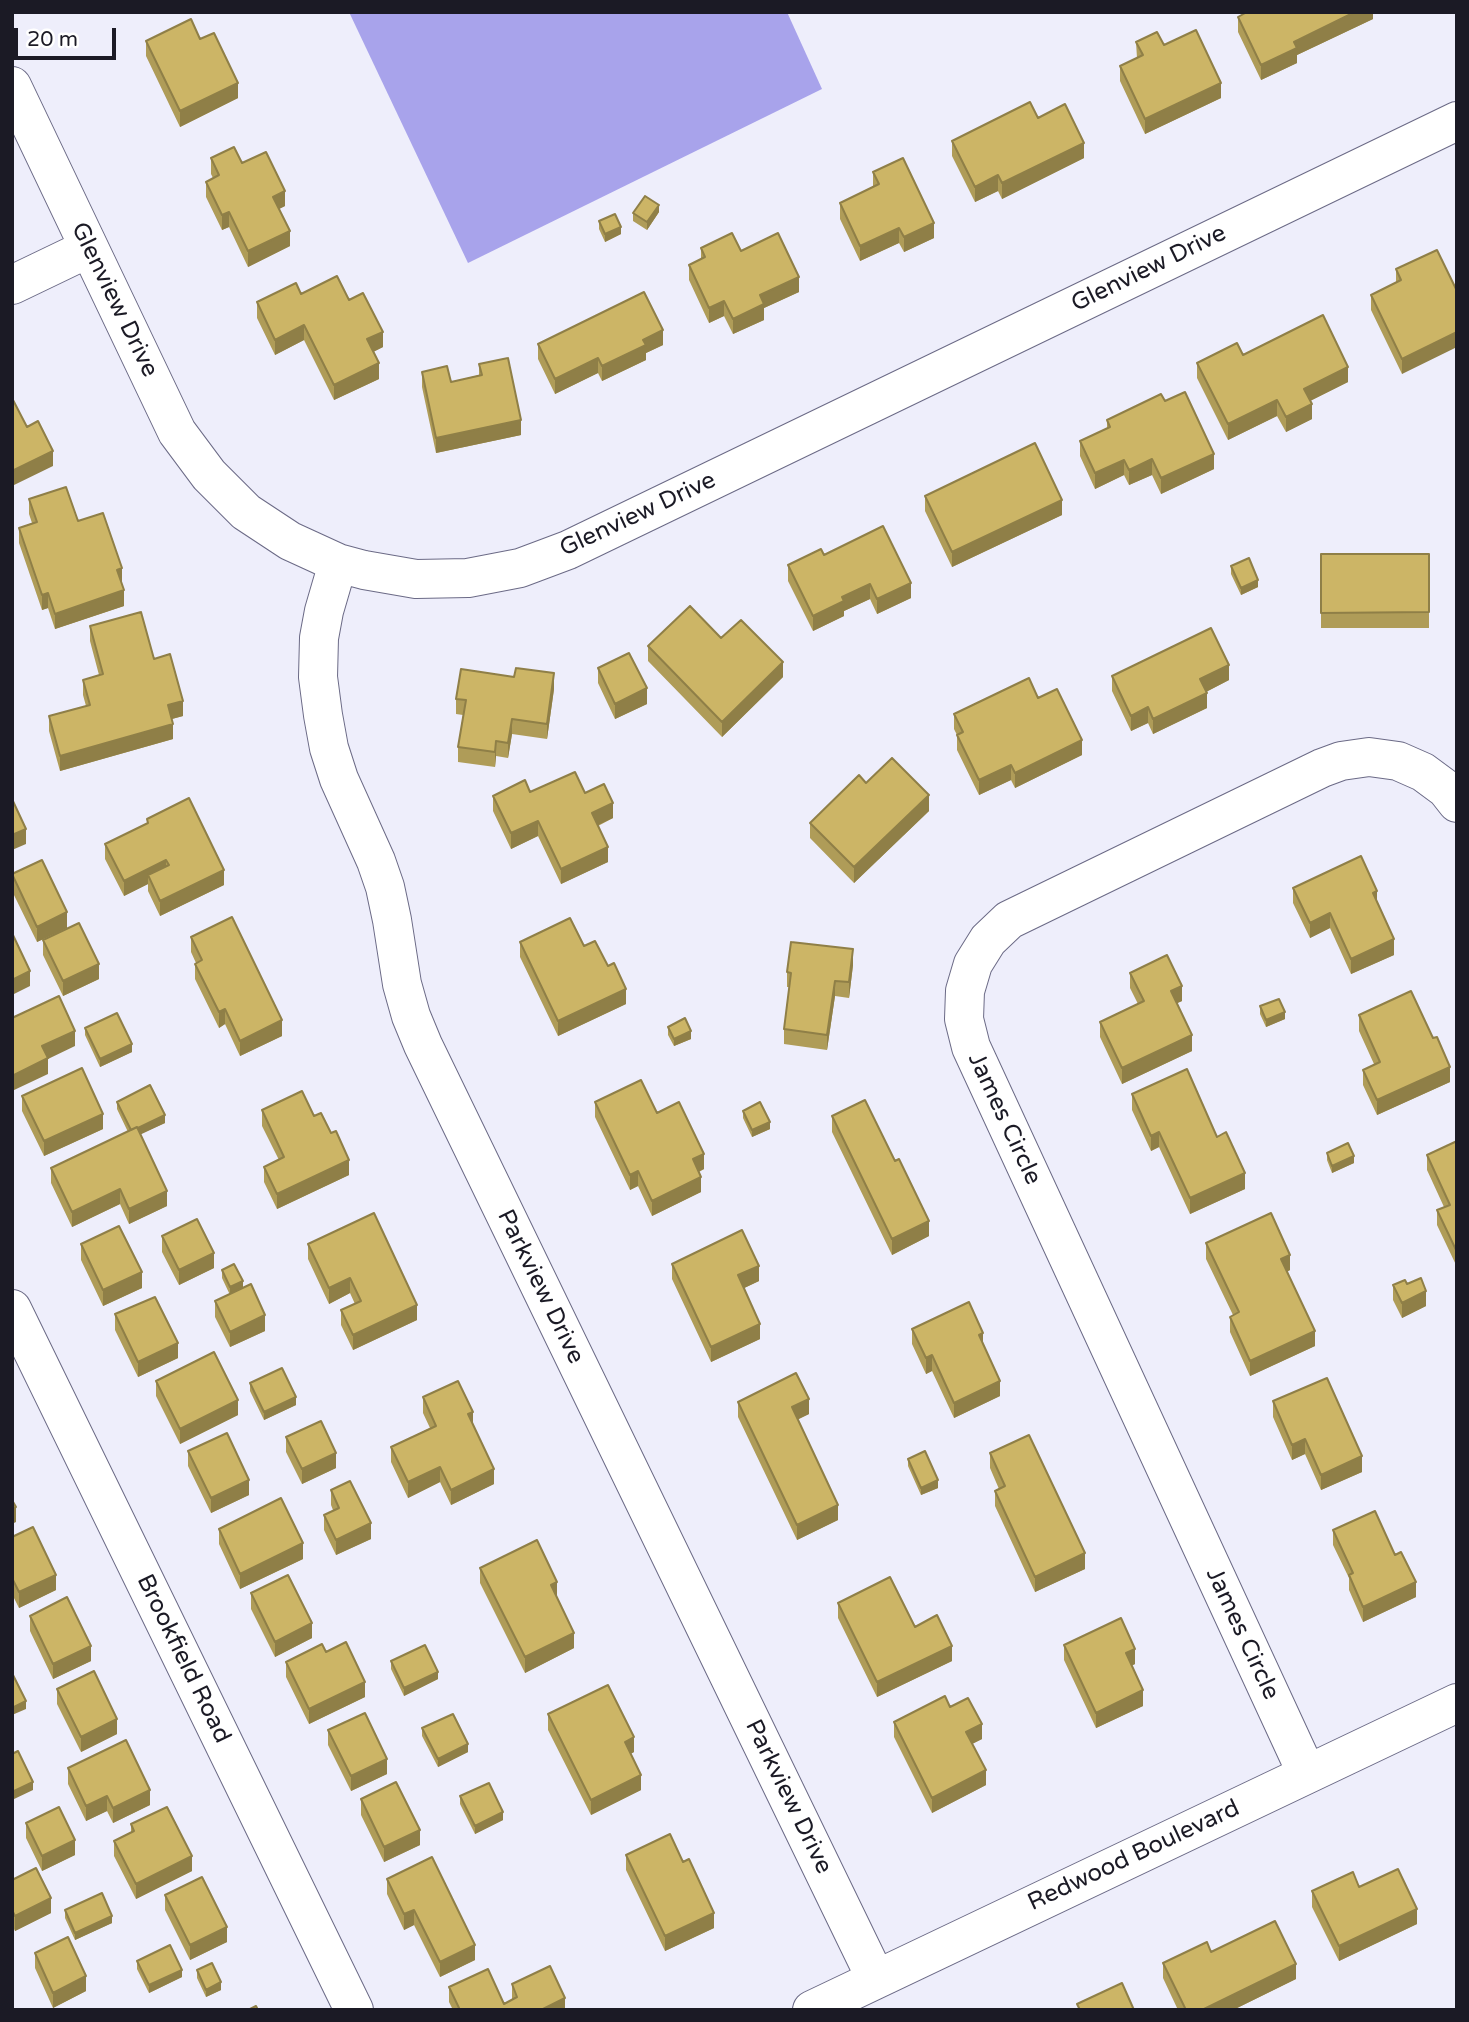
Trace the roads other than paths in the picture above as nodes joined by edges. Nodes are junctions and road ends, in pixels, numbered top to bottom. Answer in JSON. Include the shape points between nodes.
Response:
{"nodes":[{"id":1,"x":12,"y":86,"type":"edge"},
{"id":2,"x":1457,"y":121,"type":"edge"},
{"id":3,"x":89,"y":248,"type":"junction"},
{"id":4,"x":12,"y":285,"type":"edge"},
{"id":5,"x":338,"y":563,"type":"junction"},
{"id":6,"x":1457,"y":803,"type":"edge"},
{"id":7,"x":12,"y":1309,"type":"edge"},
{"id":8,"x":1457,"y":1703,"type":"edge"},
{"id":9,"x":1307,"y":1774,"type":"junction"},
{"id":10,"x":876,"y":1979,"type":"junction"},
{"id":11,"x":354,"y":2010,"type":"edge"},
{"id":12,"x":812,"y":2010,"type":"edge"}],
"edges":[{"from":1,"to":3,"type":"street","name":"Glenview Drive"},
{"from":2,"to":5,"type":"street","name":"Glenview Drive","via":[[568,550],[520,568],[468,578],[415,579]]},
{"from":3,"to":4,"type":"street"},
{"from":3,"to":5,"type":"street","name":"Glenview Drive","via":[[177,432],[209,475],[246,512],[290,541]]},
{"from":5,"to":10,"type":"street","name":"Parkview Drive","via":[[319,638],[323,715],[339,779],[385,887],[411,1016]]},
{"from":6,"to":9,"type":"street","name":"James Circle","via":[[1423,772],[1398,761],[1369,757],[1331,764],[1009,920],[988,940],[965,991],[964,1019],[971,1047]]},
{"from":7,"to":11,"type":"street","name":"Brookfield Road"},
{"from":8,"to":9,"type":"street","name":"Redwood Boulevard"},
{"from":9,"to":10,"type":"street","name":"Redwood Boulevard"},
{"from":10,"to":12,"type":"street","name":"Redwood Boulevard"}]}
